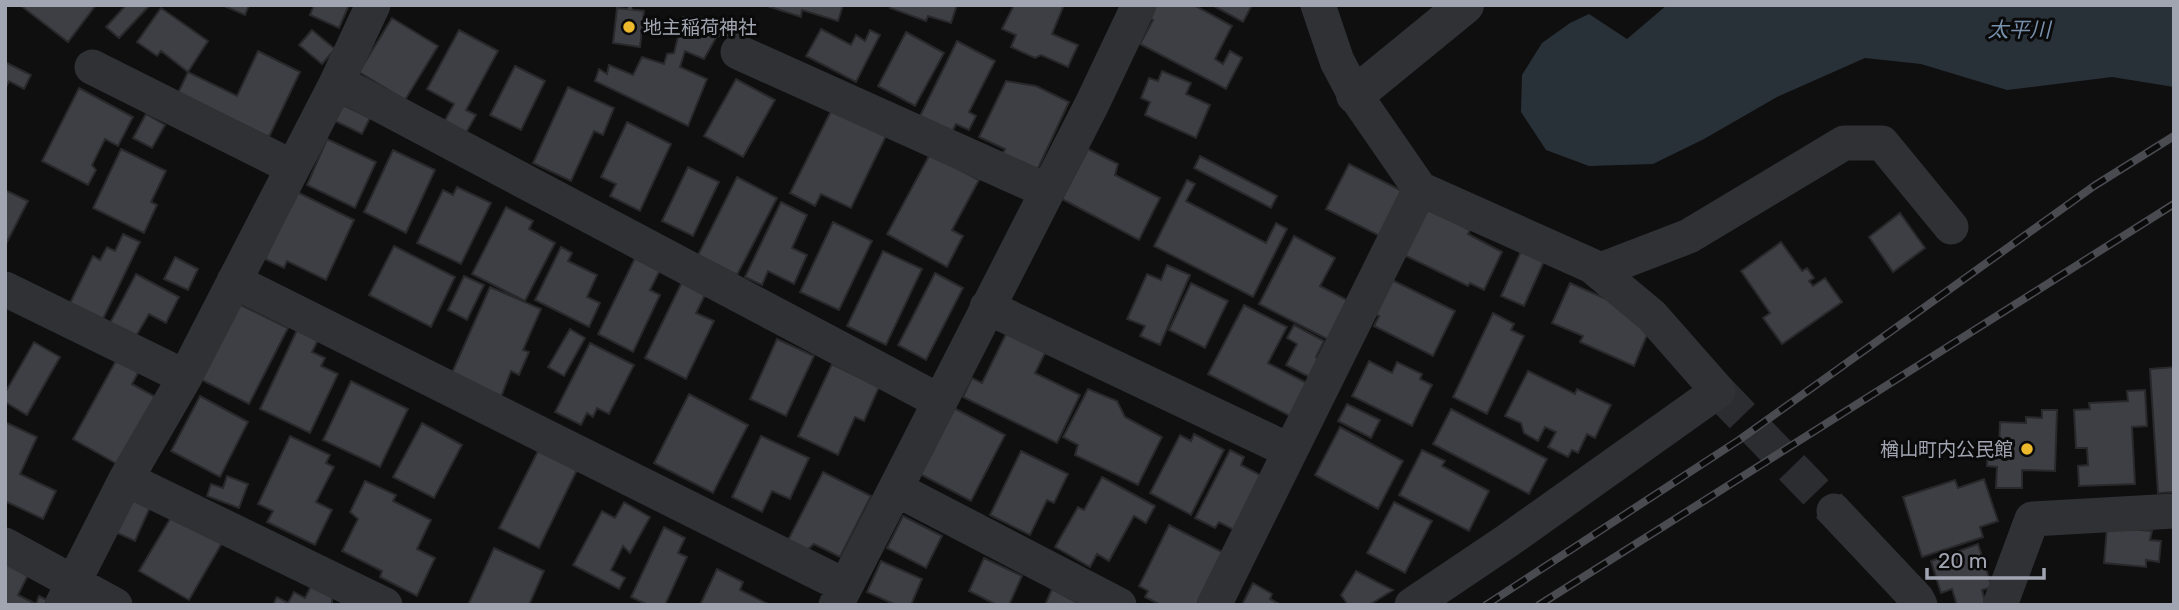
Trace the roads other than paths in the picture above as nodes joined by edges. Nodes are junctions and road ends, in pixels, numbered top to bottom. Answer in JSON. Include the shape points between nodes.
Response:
{"nodes":[{"id":1,"x":373,"y":5,"type":"edge"},
{"id":2,"x":1139,"y":5,"type":"edge"},
{"id":3,"x":1318,"y":5,"type":"edge"},
{"id":4,"x":1465,"y":5,"type":"edge"},
{"id":5,"x":738,"y":52,"type":"dead end"},
{"id":6,"x":92,"y":67,"type":"dead end"},
{"id":7,"x":337,"y":82,"type":"junction"},
{"id":8,"x":1354,"y":95,"type":"junction"},
{"id":9,"x":292,"y":167,"type":"junction"},
{"id":10,"x":1420,"y":189,"type":"junction"},
{"id":11,"x":1046,"y":191,"type":"junction"},
{"id":12,"x":1951,"y":227,"type":"dead end"},
{"id":13,"x":1598,"y":271,"type":"junction"},
{"id":14,"x":234,"y":281,"type":"junction"},
{"id":15,"x":5,"y":289,"type":"edge"},
{"id":16,"x":987,"y":307,"type":"junction"},
{"id":17,"x":185,"y":377,"type":"junction"},
{"id":18,"x":939,"y":401,"type":"junction"},
{"id":19,"x":1290,"y":451,"type":"junction"},
{"id":20,"x":127,"y":479,"type":"junction"},
{"id":21,"x":896,"y":489,"type":"junction"},
{"id":22,"x":1834,"y":511,"type":"tunnel mouth"},
{"id":23,"x":2174,"y":512,"type":"edge"},
{"id":24,"x":5,"y":544,"type":"edge"},
{"id":25,"x":68,"y":594,"type":"edge"},
{"id":26,"x":840,"y":595,"type":"edge"},
{"id":27,"x":115,"y":605,"type":"edge"},
{"id":28,"x":385,"y":605,"type":"edge"},
{"id":29,"x":1119,"y":605,"type":"edge"},
{"id":30,"x":1214,"y":605,"type":"edge"},
{"id":31,"x":1412,"y":605,"type":"edge"},
{"id":32,"x":1920,"y":605,"type":"edge"},
{"id":33,"x":2000,"y":605,"type":"edge"}],
"edges":[{"from":1,"to":7,"type":"street"},
{"from":2,"to":11,"type":"street"},
{"from":3,"to":8,"type":"street"},
{"from":4,"to":8,"type":"street"},
{"from":5,"to":11,"type":"street"},
{"from":6,"to":9,"type":"street"},
{"from":7,"to":9,"type":"street"},
{"from":7,"to":18,"type":"street"},
{"from":8,"to":10,"type":"street"},
{"from":9,"to":14,"type":"street"},
{"from":10,"to":13,"type":"street"},
{"from":10,"to":19,"type":"street"},
{"from":11,"to":16,"type":"street"},
{"from":12,"to":13,"type":"street","via":[[1882,143],[1844,143],[1689,236]]},
{"from":13,"to":31,"type":"street","via":[[1652,316],[1718,391]]},
{"from":14,"to":17,"type":"street"},
{"from":14,"to":26,"type":"street"},
{"from":15,"to":17,"type":"street"},
{"from":16,"to":18,"type":"street"},
{"from":16,"to":19,"type":"street"},
{"from":17,"to":20,"type":"street"},
{"from":18,"to":21,"type":"street"},
{"from":19,"to":30,"type":"street"},
{"from":20,"to":25,"type":"street"},
{"from":20,"to":28,"type":"street"},
{"from":21,"to":26,"type":"street"},
{"from":21,"to":29,"type":"street"},
{"from":22,"to":32,"type":"street"},
{"from":23,"to":33,"type":"street","via":[[2032,519]]},
{"from":24,"to":25,"type":"street"},
{"from":25,"to":27,"type":"street"}]}
